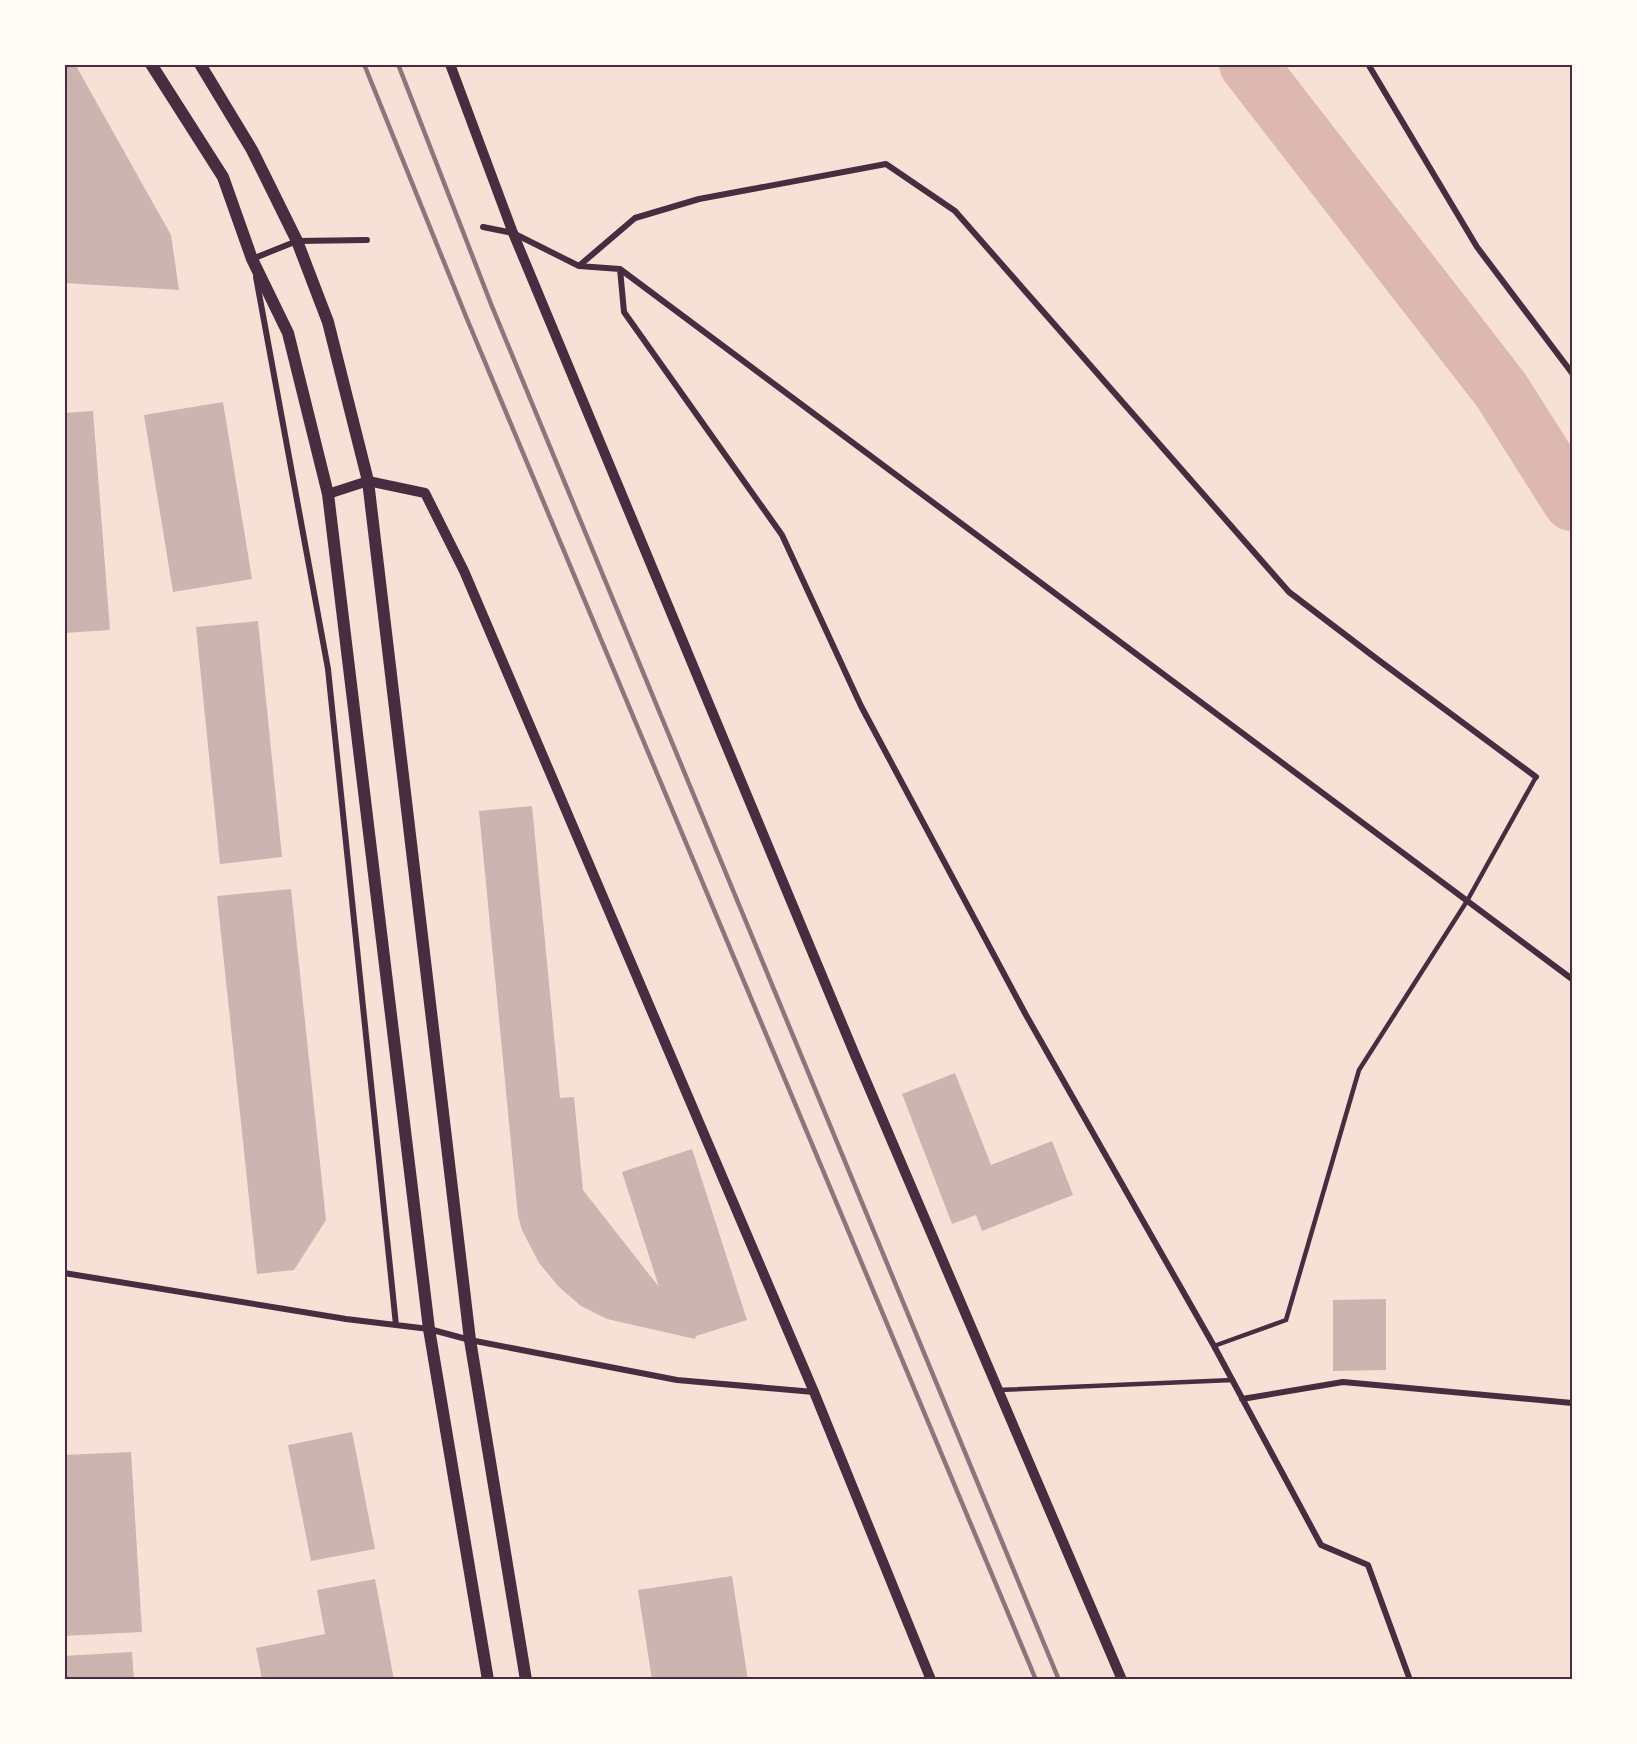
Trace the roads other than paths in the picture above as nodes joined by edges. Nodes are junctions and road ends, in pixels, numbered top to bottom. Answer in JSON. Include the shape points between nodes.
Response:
{"nodes":[{"id":1,"x":151,"y":64,"type":"edge"},
{"id":2,"x":200,"y":64,"type":"edge"},
{"id":3,"x":450,"y":64,"type":"edge"},
{"id":4,"x":1368,"y":64,"type":"edge"},
{"id":5,"x":483,"y":227,"type":"dead end"},
{"id":6,"x":513,"y":234,"type":"junction"},
{"id":7,"x":367,"y":240,"type":"dead end"},
{"id":8,"x":297,"y":241,"type":"junction"},
{"id":9,"x":252,"y":259,"type":"junction"},
{"id":10,"x":579,"y":266,"type":"junction"},
{"id":11,"x":620,"y":269,"type":"junction"},
{"id":12,"x":1572,"y":373,"type":"edge"},
{"id":13,"x":368,"y":481,"type":"junction"},
{"id":14,"x":328,"y":494,"type":"junction"},
{"id":15,"x":1536,"y":777,"type":"joint"},
{"id":16,"x":1467,"y":900,"type":"junction"},
{"id":17,"x":1572,"y":979,"type":"edge"},
{"id":18,"x":64,"y":1273,"type":"edge"},
{"id":19,"x":396,"y":1325,"type":"junction"},
{"id":20,"x":429,"y":1329,"type":"junction"},
{"id":21,"x":470,"y":1340,"type":"junction"},
{"id":22,"x":1214,"y":1346,"type":"junction"},
{"id":23,"x":1233,"y":1380,"type":"junction"},
{"id":24,"x":998,"y":1390,"type":"junction"},
{"id":25,"x":814,"y":1392,"type":"junction"},
{"id":26,"x":1242,"y":1399,"type":"junction"},
{"id":27,"x":1572,"y":1403,"type":"edge"},
{"id":28,"x":488,"y":1680,"type":"edge"},
{"id":29,"x":526,"y":1680,"type":"edge"},
{"id":30,"x":931,"y":1680,"type":"edge"},
{"id":31,"x":1122,"y":1680,"type":"edge"},
{"id":32,"x":1410,"y":1680,"type":"edge"}],
"edges":[{"from":1,"to":9,"type":"main road","via":[[222,177]]},
{"from":2,"to":8,"type":"main road","via":[[252,150]]},
{"from":3,"to":6,"type":"street"},
{"from":4,"to":12,"type":"street","via":[[1478,248]]},
{"from":5,"to":6,"type":"street"},
{"from":6,"to":10,"type":"street"},
{"from":6,"to":24,"type":"street"},
{"from":7,"to":8,"type":"street"},
{"from":8,"to":9,"type":"street"},
{"from":8,"to":13,"type":"main road","via":[[328,322]]},
{"from":9,"to":14,"type":"main road","via":[[288,333]]},
{"from":9,"to":19,"type":"street","via":[[328,669]]},
{"from":10,"to":11,"type":"street"},
{"from":10,"to":15,"type":"street","via":[[635,218],[699,199],[886,164],[955,212],[1289,592]]},
{"from":11,"to":16,"type":"street"},
{"from":11,"to":22,"type":"street","via":[[624,312],[782,535],[866,716],[1026,1015]]},
{"from":13,"to":14,"type":"street"},
{"from":13,"to":21,"type":"main road"},
{"from":13,"to":25,"type":"street","via":[[425,493],[464,571]]},
{"from":14,"to":20,"type":"main road"},
{"from":15,"to":16,"type":"lane"},
{"from":16,"to":17,"type":"street"},
{"from":16,"to":22,"type":"lane","via":[[1359,1070],[1286,1320]]},
{"from":18,"to":19,"type":"street"},
{"from":19,"to":20,"type":"street"},
{"from":20,"to":21,"type":"street"},
{"from":20,"to":28,"type":"main road"},
{"from":21,"to":25,"type":"street","via":[[677,1380]]},
{"from":21,"to":29,"type":"main road"},
{"from":22,"to":23,"type":"street"},
{"from":23,"to":24,"type":"lane"},
{"from":23,"to":26,"type":"street"},
{"from":24,"to":31,"type":"street"},
{"from":25,"to":30,"type":"street"},
{"from":26,"to":27,"type":"street","via":[[1343,1382]]},
{"from":26,"to":32,"type":"street","via":[[1321,1545],[1368,1565]]}]}
